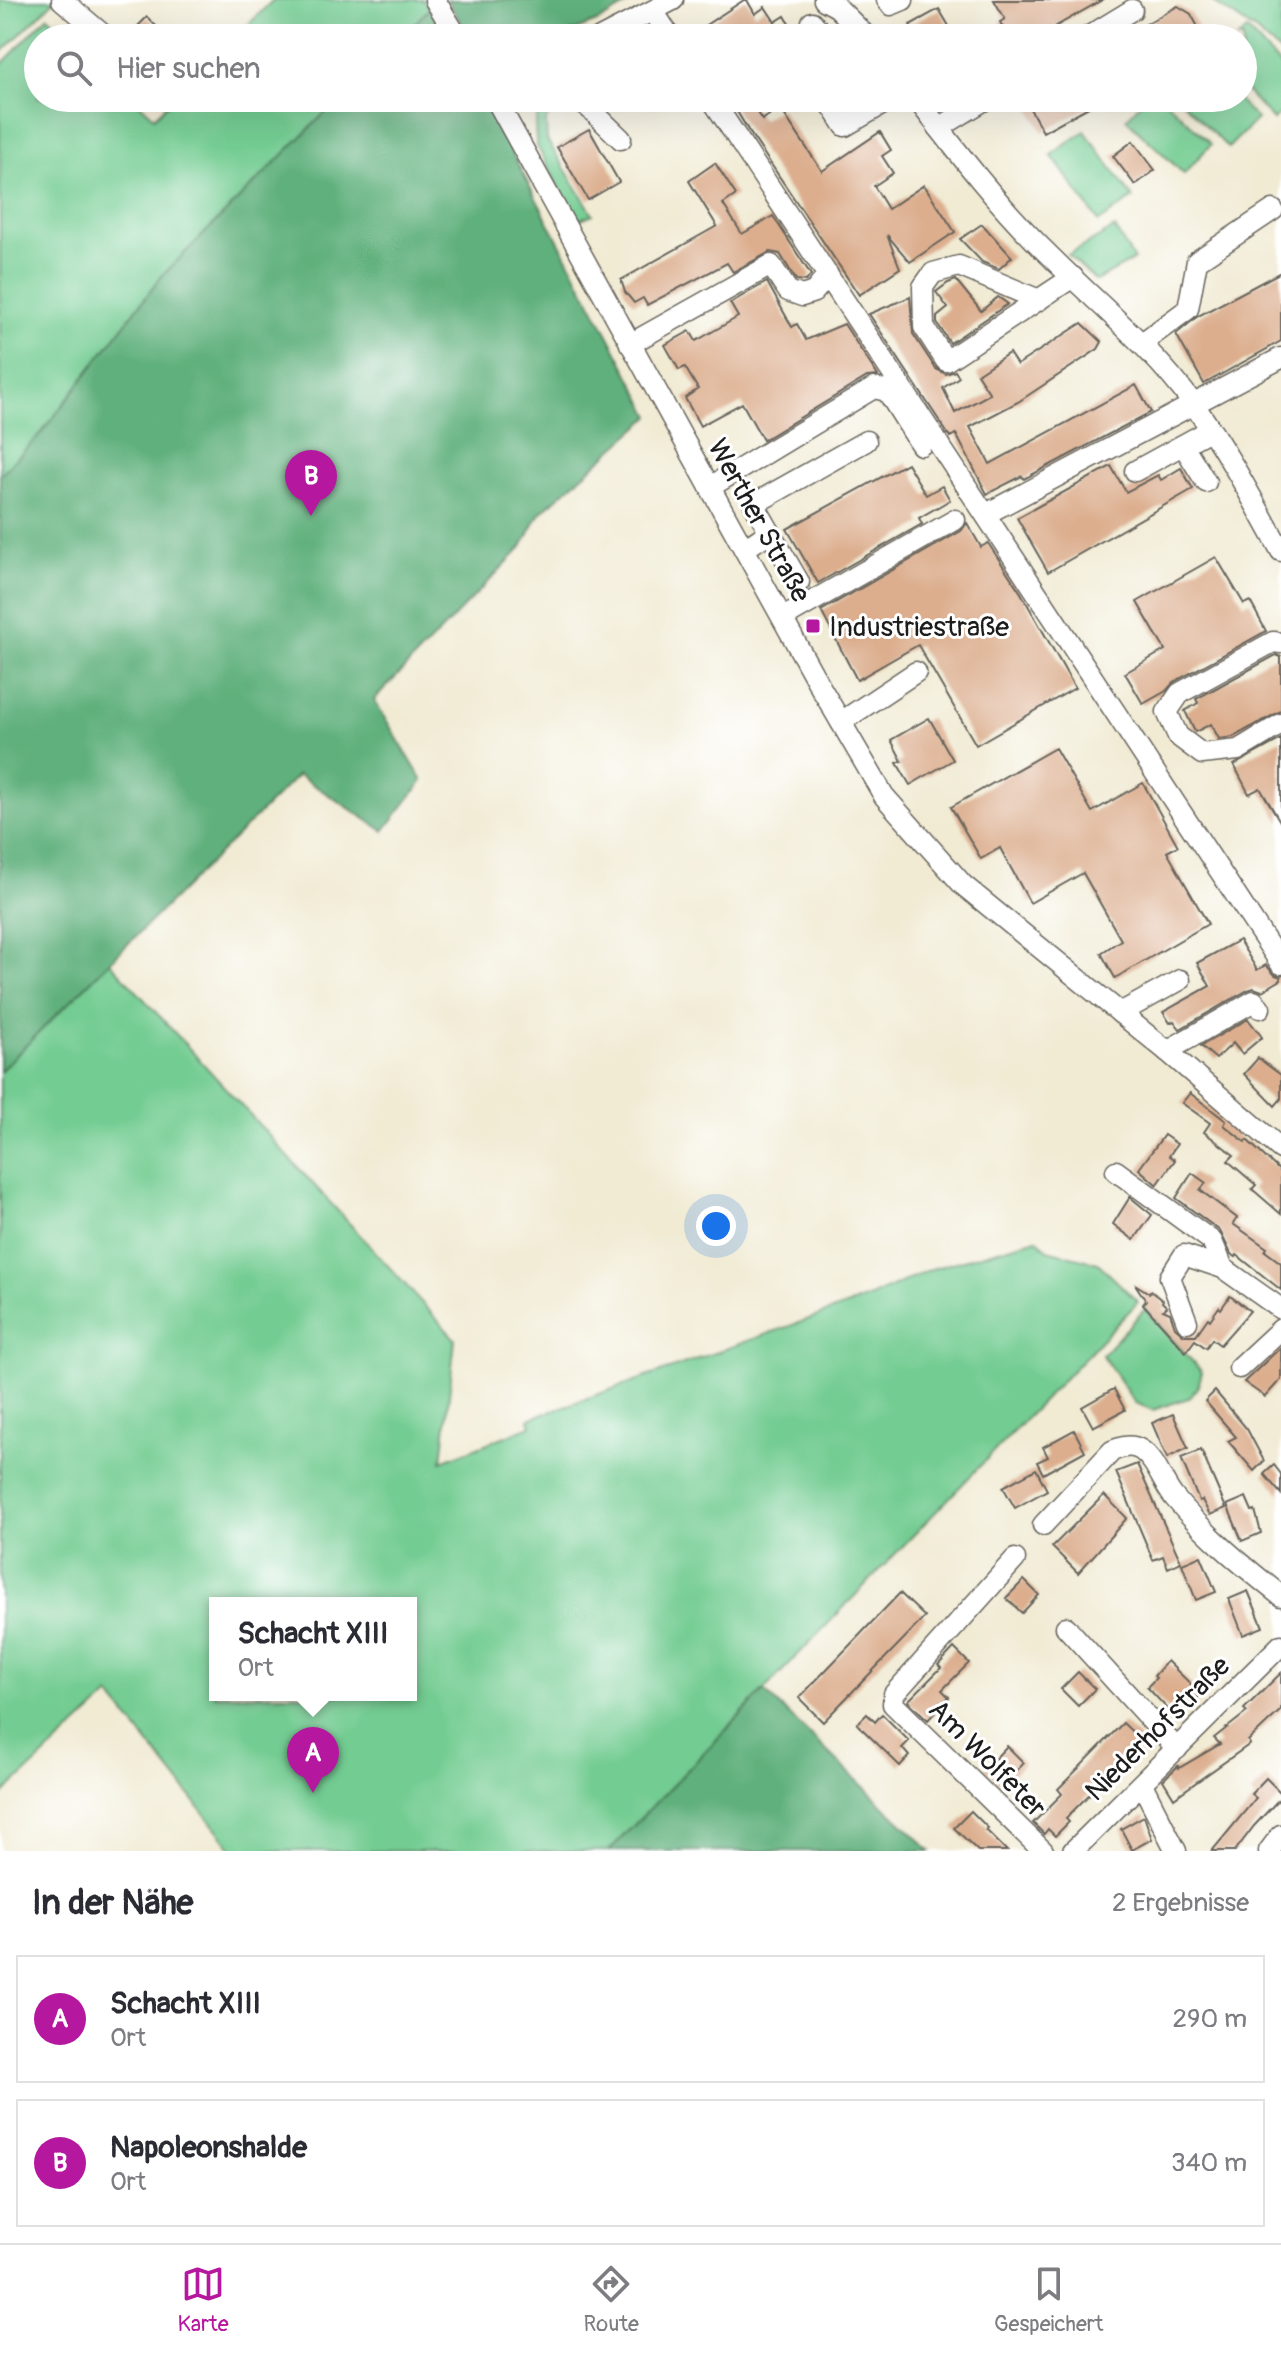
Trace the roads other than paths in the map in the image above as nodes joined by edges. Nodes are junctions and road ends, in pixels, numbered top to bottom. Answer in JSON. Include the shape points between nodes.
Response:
{"nodes":[{"id":1,"x":62,"y":0,"type":"edge"},
{"id":2,"x":435,"y":0,"type":"edge"},
{"id":3,"x":673,"y":0,"type":"edge"},
{"id":4,"x":824,"y":0,"type":"edge"},
{"id":5,"x":887,"y":0,"type":"edge"},
{"id":6,"x":903,"y":0,"type":"edge"},
{"id":7,"x":850,"y":7,"type":"edge"},
{"id":8,"x":1132,"y":10,"type":"dead end"},
{"id":9,"x":653,"y":11,"type":"junction"},
{"id":10,"x":90,"y":24,"type":"edge"},
{"id":11,"x":450,"y":24,"type":"edge"},
{"id":12,"x":627,"y":24,"type":"edge"},
{"id":13,"x":662,"y":24,"type":"edge"},
{"id":14,"x":1109,"y":24,"type":"edge"},
{"id":15,"x":503,"y":112,"type":"edge"},
{"id":16,"x":593,"y":112,"type":"edge"},
{"id":17,"x":720,"y":112,"type":"edge"},
{"id":18,"x":836,"y":112,"type":"edge"},
{"id":19,"x":869,"y":112,"type":"edge"},
{"id":20,"x":927,"y":112,"type":"edge"},
{"id":21,"x":965,"y":112,"type":"edge"},
{"id":22,"x":939,"y":128,"type":"junction"},
{"id":23,"x":621,"y":139,"type":"dead end"},
{"id":24,"x":1273,"y":210,"type":"dead end"},
{"id":25,"x":828,"y":275,"type":"junction"},
{"id":26,"x":1073,"y":277,"type":"junction"},
{"id":27,"x":1039,"y":300,"type":"junction"},
{"id":28,"x":1142,"y":343,"type":"junction"},
{"id":29,"x":630,"y":344,"type":"junction"},
{"id":30,"x":1281,"y":358,"type":"edge"},
{"id":31,"x":1194,"y":404,"type":"junction"},
{"id":32,"x":1210,"y":430,"type":"junction"},
{"id":33,"x":866,"y":441,"type":"dead end"},
{"id":34,"x":921,"y":445,"type":"dead end"},
{"id":35,"x":1183,"y":445,"type":"junction"},
{"id":36,"x":1135,"y":471,"type":"dead end"},
{"id":37,"x":1206,"y":482,"type":"dead end"},
{"id":38,"x":710,"y":487,"type":"junction"},
{"id":39,"x":986,"y":514,"type":"junction"},
{"id":40,"x":955,"y":520,"type":"dead end"},
{"id":41,"x":770,"y":532,"type":"junction"},
{"id":42,"x":744,"y":549,"type":"junction"},
{"id":43,"x":1281,"y":551,"type":"edge"},
{"id":44,"x":799,"y":582,"type":"dead end"},
{"id":45,"x":783,"y":618,"type":"junction"},
{"id":46,"x":1281,"y":643,"type":"edge"},
{"id":47,"x":916,"y":672,"type":"dead end"},
{"id":48,"x":841,"y":722,"type":"junction"},
{"id":49,"x":1281,"y":724,"type":"edge"},
{"id":50,"x":1281,"y":964,"type":"edge"},
{"id":51,"x":1180,"y":980,"type":"dead end"},
{"id":52,"x":1260,"y":1008,"type":"dead end"},
{"id":53,"x":1120,"y":1013,"type":"junction"},
{"id":54,"x":1167,"y":1051,"type":"junction"},
{"id":55,"x":1281,"y":1149,"type":"edge"},
{"id":56,"x":1116,"y":1171,"type":"dead end"},
{"id":57,"x":1223,"y":1268,"type":"junction"},
{"id":58,"x":1281,"y":1309,"type":"edge"},
{"id":59,"x":1187,"y":1322,"type":"dead end"},
{"id":60,"x":1281,"y":1329,"type":"edge"},
{"id":61,"x":1239,"y":1368,"type":"dead end"},
{"id":62,"x":1043,"y":1525,"type":"dead end"},
{"id":63,"x":1015,"y":1559,"type":"dead end"},
{"id":64,"x":1281,"y":1596,"type":"edge"},
{"id":65,"x":1066,"y":1627,"type":"dead end"},
{"id":66,"x":1281,"y":1645,"type":"edge"},
{"id":67,"x":1177,"y":1749,"type":"junction"},
{"id":68,"x":1142,"y":1784,"type":"junction"},
{"id":69,"x":1281,"y":1835,"type":"edge"},
{"id":70,"x":1043,"y":1851,"type":"edge"},
{"id":71,"x":1073,"y":1851,"type":"edge"},
{"id":72,"x":1176,"y":1851,"type":"edge"},
{"id":73,"x":1269,"y":1851,"type":"edge"}],
"edges":[{"from":1,"to":10,"type":"street"},
{"from":2,"to":11,"type":"street"},
{"from":3,"to":9,"type":"street"},
{"from":4,"to":7,"type":"street"},
{"from":5,"to":6,"type":"street","via":[[891,5]]},
{"from":8,"to":14,"type":"street"},
{"from":9,"to":12,"type":"street"},
{"from":9,"to":13,"type":"street"},
{"from":15,"to":29,"type":"street","name":"Werther Straße"},
{"from":16,"to":23,"type":"street"},
{"from":17,"to":25,"type":"street"},
{"from":18,"to":19,"type":"street","via":[[845,126]]},
{"from":20,"to":22,"type":"street"},
{"from":21,"to":22,"type":"street"},
{"from":22,"to":26,"type":"street","via":[[1004,208]]},
{"from":24,"to":28,"type":"street","via":[[1197,261],[1188,309]]},
{"from":25,"to":29,"type":"street","via":[[814,292],[802,296],[788,291],[771,265]]},
{"from":25,"to":39,"type":"street"},
{"from":26,"to":27,"type":"street"},
{"from":26,"to":28,"type":"street"},
{"from":27,"to":27,"type":"street","via":[[946,361],[924,327],[923,287],[933,273],[959,266]]},
{"from":28,"to":31,"type":"street"},
{"from":29,"to":38,"type":"street","name":"Werther Straße"},
{"from":30,"to":31,"type":"street"},
{"from":31,"to":32,"type":"street"},
{"from":31,"to":39,"type":"street"},
{"from":32,"to":35,"type":"street"},
{"from":32,"to":43,"type":"street"},
{"from":33,"to":41,"type":"street","via":[[754,504]]},
{"from":34,"to":38,"type":"street","via":[[887,391],[874,388]]},
{"from":35,"to":36,"type":"street"},
{"from":35,"to":37,"type":"street"},
{"from":38,"to":42,"type":"street","name":"Werther Straße"},
{"from":39,"to":50,"type":"street"},
{"from":40,"to":45,"type":"street"},
{"from":41,"to":42,"type":"street"},
{"from":41,"to":44,"type":"street"},
{"from":42,"to":45,"type":"street","name":"Werther Straße"},
{"from":45,"to":48,"type":"street","name":"Werther Straße"},
{"from":46,"to":49,"type":"street","via":[[1273,642],[1180,693],[1167,712],[1178,736],[1202,754],[1238,750]]},
{"from":47,"to":48,"type":"street"},
{"from":48,"to":53,"type":"street","name":"Werther Straße","via":[[884,796],[963,885]]},
{"from":51,"to":53,"type":"street"},
{"from":52,"to":54,"type":"street","via":[[1254,1001]]},
{"from":53,"to":54,"type":"street","name":"Werther Straße"},
{"from":54,"to":55,"type":"street","name":"Werther Straße"},
{"from":56,"to":57,"type":"street","via":[[1212,1241]]},
{"from":57,"to":58,"type":"street"},
{"from":57,"to":59,"type":"street","via":[[1184,1255],[1170,1277]]},
{"from":60,"to":61,"type":"street"},
{"from":62,"to":64,"type":"street","via":[[1112,1451],[1126,1446],[1140,1450],[1212,1539]]},
{"from":63,"to":70,"type":"street","name":"Am Wolfeter","via":[[894,1694],[893,1704]]},
{"from":65,"to":67,"type":"street"},
{"from":66,"to":67,"type":"street","name":"Niederhofstraße"},
{"from":67,"to":68,"type":"street","name":"Niederhofstraße"},
{"from":68,"to":71,"type":"street","name":"Niederhofstraße"},
{"from":68,"to":72,"type":"street"},
{"from":69,"to":73,"type":"street"}]}
